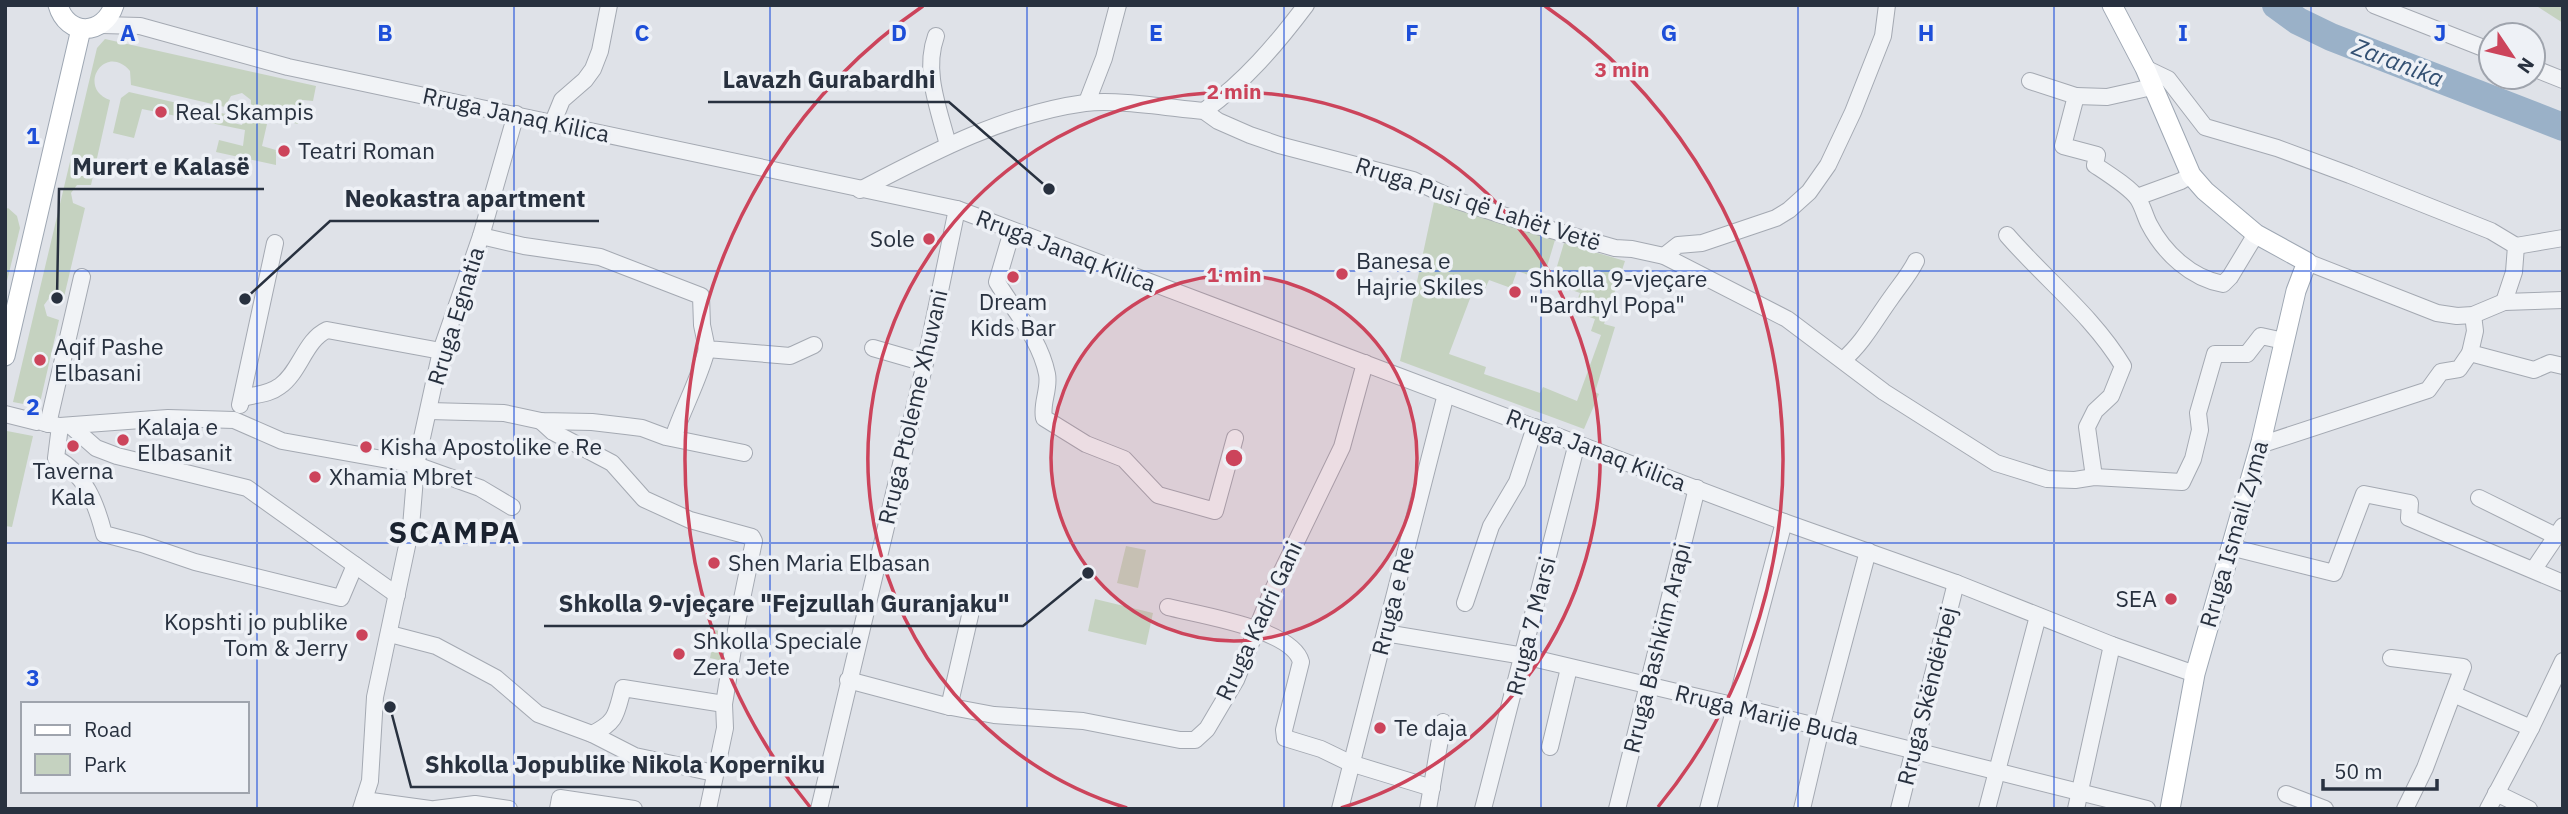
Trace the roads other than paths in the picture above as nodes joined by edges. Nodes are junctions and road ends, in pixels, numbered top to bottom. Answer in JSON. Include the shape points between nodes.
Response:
{"nodes":[{"id":1,"x":58,"y":5,"type":"edge"},
{"id":2,"x":116,"y":5,"type":"edge"},
{"id":3,"x":608,"y":5,"type":"edge"},
{"id":4,"x":1118,"y":5,"type":"edge"},
{"id":5,"x":1306,"y":5,"type":"edge"},
{"id":6,"x":1887,"y":5,"type":"edge"},
{"id":7,"x":2112,"y":5,"type":"edge"},
{"id":8,"x":2374,"y":5,"type":"edge"},
{"id":9,"x":102,"y":25,"type":"junction"},
{"id":10,"x":140,"y":26,"type":"junction"},
{"id":11,"x":81,"y":29,"type":"junction"},
{"id":12,"x":936,"y":36,"type":"dead end"},
{"id":13,"x":2477,"y":45,"type":"edge"},
{"id":14,"x":2145,"y":68,"type":"junction"},
{"id":15,"x":2030,"y":81,"type":"dead end"},
{"id":16,"x":2152,"y":87,"type":"junction"},
{"id":17,"x":2076,"y":96,"type":"junction"},
{"id":18,"x":1087,"y":102,"type":"junction"},
{"id":19,"x":1203,"y":111,"type":"junction"},
{"id":20,"x":516,"y":114,"type":"junction"},
{"id":21,"x":553,"y":122,"type":"junction"},
{"id":22,"x":948,"y":145,"type":"junction"},
{"id":23,"x":2191,"y":175,"type":"junction"},
{"id":24,"x":860,"y":190,"type":"junction"},
{"id":25,"x":2137,"y":197,"type":"junction"},
{"id":26,"x":957,"y":209,"type":"junction"},
{"id":27,"x":1012,"y":231,"type":"junction"},
{"id":28,"x":2256,"y":234,"type":"junction"},
{"id":29,"x":2007,"y":235,"type":"dead end"},
{"id":30,"x":481,"y":236,"type":"junction"},
{"id":31,"x":2563,"y":238,"type":"edge"},
{"id":32,"x":275,"y":243,"type":"dead end"},
{"id":33,"x":2516,"y":246,"type":"junction"},
{"id":34,"x":1664,"y":256,"type":"junction"},
{"id":35,"x":1916,"y":261,"type":"dead end"},
{"id":36,"x":2307,"y":262,"type":"junction"},
{"id":37,"x":82,"y":277,"type":"dead end"},
{"id":38,"x":2563,"y":300,"type":"edge"},
{"id":39,"x":2504,"y":302,"type":"junction"},
{"id":40,"x":2473,"y":315,"type":"junction"},
{"id":41,"x":2284,"y":341,"type":"junction"},
{"id":42,"x":814,"y":345,"type":"dead end"},
{"id":43,"x":873,"y":348,"type":"dead end"},
{"id":44,"x":707,"y":349,"type":"junction"},
{"id":45,"x":441,"y":351,"type":"junction"},
{"id":46,"x":2470,"y":353,"type":"junction"},
{"id":47,"x":5,"y":356,"type":"edge"},
{"id":48,"x":1843,"y":360,"type":"junction"},
{"id":49,"x":925,"y":363,"type":"junction"},
{"id":50,"x":1365,"y":363,"type":"junction"},
{"id":51,"x":2563,"y":366,"type":"edge"},
{"id":52,"x":1446,"y":394,"type":"junction"},
{"id":53,"x":243,"y":398,"type":"junction"},
{"id":54,"x":429,"y":411,"type":"junction"},
{"id":55,"x":5,"y":414,"type":"edge"},
{"id":56,"x":234,"y":420,"type":"junction"},
{"id":57,"x":541,"y":421,"type":"junction"},
{"id":58,"x":52,"y":424,"type":"junction"},
{"id":59,"x":1535,"y":427,"type":"junction"},
{"id":60,"x":673,"y":438,"type":"junction"},
{"id":61,"x":1235,"y":438,"type":"dead end"},
{"id":62,"x":1577,"y":443,"type":"junction"},
{"id":63,"x":2260,"y":444,"type":"junction"},
{"id":64,"x":744,"y":453,"type":"dead end"},
{"id":65,"x":416,"y":465,"type":"junction"},
{"id":66,"x":2094,"y":477,"type":"junction"},
{"id":67,"x":1696,"y":488,"type":"junction"},
{"id":68,"x":2479,"y":498,"type":"dead end"},
{"id":69,"x":512,"y":507,"type":"dead end"},
{"id":70,"x":1784,"y":522,"type":"junction"},
{"id":71,"x":2559,"y":531,"type":"edge"},
{"id":72,"x":2230,"y":547,"type":"junction"},
{"id":73,"x":1868,"y":551,"type":"junction"},
{"id":74,"x":355,"y":565,"type":"junction"},
{"id":75,"x":2534,"y":569,"type":"junction"},
{"id":76,"x":1956,"y":583,"type":"junction"},
{"id":77,"x":2563,"y":583,"type":"edge"},
{"id":78,"x":397,"y":595,"type":"junction"},
{"id":79,"x":1465,"y":603,"type":"dead end"},
{"id":80,"x":972,"y":607,"type":"dead end"},
{"id":81,"x":1168,"y":607,"type":"dead end"},
{"id":82,"x":2038,"y":616,"type":"junction"},
{"id":83,"x":1257,"y":629,"type":"junction"},
{"id":84,"x":1385,"y":633,"type":"junction"},
{"id":85,"x":390,"y":634,"type":"junction"},
{"id":86,"x":2112,"y":645,"type":"junction"},
{"id":87,"x":1524,"y":656,"type":"junction"},
{"id":88,"x":2391,"y":658,"type":"dead end"},
{"id":89,"x":2563,"y":661,"type":"edge"},
{"id":90,"x":1569,"y":668,"type":"junction"},
{"id":91,"x":2195,"y":674,"type":"junction"},
{"id":92,"x":848,"y":680,"type":"junction"},
{"id":93,"x":1648,"y":687,"type":"junction"},
{"id":94,"x":2453,"y":694,"type":"junction"},
{"id":95,"x":724,"y":704,"type":"junction"},
{"id":96,"x":1736,"y":706,"type":"junction"},
{"id":97,"x":949,"y":707,"type":"junction"},
{"id":98,"x":1443,"y":722,"type":"dead end"},
{"id":99,"x":1821,"y":728,"type":"junction"},
{"id":100,"x":2531,"y":728,"type":"junction"},
{"id":101,"x":592,"y":734,"type":"junction"},
{"id":102,"x":1550,"y":747,"type":"dead end"},
{"id":103,"x":1914,"y":751,"type":"junction"},
{"id":104,"x":1350,"y":764,"type":"junction"},
{"id":105,"x":1996,"y":770,"type":"junction"},
{"id":106,"x":714,"y":773,"type":"junction"},
{"id":107,"x":1432,"y":788,"type":"junction"},
{"id":108,"x":2080,"y":791,"type":"junction"},
{"id":109,"x":2496,"y":793,"type":"junction"},
{"id":110,"x":2286,"y":794,"type":"dead end"},
{"id":111,"x":559,"y":803,"type":"edge"},
{"id":112,"x":363,"y":805,"type":"edge"},
{"id":113,"x":433,"y":809,"type":"edge"},
{"id":114,"x":509,"y":809,"type":"edge"},
{"id":115,"x":634,"y":809,"type":"edge"},
{"id":116,"x":708,"y":809,"type":"edge"},
{"id":117,"x":819,"y":809,"type":"edge"},
{"id":118,"x":1340,"y":809,"type":"edge"},
{"id":119,"x":1427,"y":809,"type":"edge"},
{"id":120,"x":1483,"y":809,"type":"edge"},
{"id":121,"x":1617,"y":809,"type":"edge"},
{"id":122,"x":1709,"y":809,"type":"edge"},
{"id":123,"x":1802,"y":809,"type":"edge"},
{"id":124,"x":1899,"y":809,"type":"edge"},
{"id":125,"x":1987,"y":809,"type":"edge"},
{"id":126,"x":2076,"y":809,"type":"edge"},
{"id":127,"x":2147,"y":809,"type":"edge"},
{"id":128,"x":2170,"y":809,"type":"edge"},
{"id":129,"x":2325,"y":809,"type":"edge"},
{"id":130,"x":2405,"y":809,"type":"edge"},
{"id":131,"x":2488,"y":809,"type":"edge"},
{"id":132,"x":2529,"y":809,"type":"edge"}],
"edges":[{"from":1,"to":11,"type":"main road","via":[[65,20]]},
{"from":2,"to":9,"type":"main road"},
{"from":2,"to":10,"type":"street"},
{"from":3,"to":21,"type":"street","via":[[593,69],[562,100]]},
{"from":4,"to":18,"type":"street"},
{"from":5,"to":19,"type":"street","via":[[1246,77]]},
{"from":6,"to":34,"type":"street","via":[[1883,36],[1853,112],[1809,192],[1776,218],[1702,243],[1678,245]]},
{"from":7,"to":14,"type":"main road"},
{"from":8,"to":13,"type":"street"},
{"from":9,"to":10,"type":"street"},
{"from":9,"to":11,"type":"main road"},
{"from":10,"to":20,"type":"street","name":"Rruga Janaq Kilica","via":[[288,67]]},
{"from":11,"to":47,"type":"main road"},
{"from":12,"to":22,"type":"street","via":[[930,68]]},
{"from":14,"to":16,"type":"main road"},
{"from":14,"to":33,"type":"street","via":[[2168,79],[2205,127],[2350,175],[2491,231]]},
{"from":15,"to":17,"type":"street"},
{"from":16,"to":17,"type":"street","via":[[2107,97]]},
{"from":16,"to":23,"type":"main road"},
{"from":17,"to":25,"type":"street","via":[[2063,146],[2097,155],[2095,165]]},
{"from":18,"to":19,"type":"street","name":"Rruga Pusi që Lahët Vetë"},
{"from":18,"to":22,"type":"street","name":"Rruga Pusi që Lahët Vetë","via":[[1037,113]]},
{"from":19,"to":34,"type":"street","name":"Rruga Pusi që Lahët Vetë","via":[[1259,138],[1413,180],[1458,201],[1553,231]]},
{"from":20,"to":21,"type":"street","name":"Rruga Janaq Kilica"},
{"from":20,"to":30,"type":"street","name":"Rruga Egnatia"},
{"from":21,"to":24,"type":"street","name":"Rruga Janaq Kilica"},
{"from":22,"to":24,"type":"street","name":"Rruga Pusi që Lahët Vetë"},
{"from":23,"to":25,"type":"street"},
{"from":23,"to":28,"type":"main road"},
{"from":24,"to":26,"type":"street","name":"Rruga Janaq Kilica"},
{"from":25,"to":28,"type":"street","via":[[2168,254],[2212,282],[2223,284],[2230,277]]},
{"from":26,"to":27,"type":"street","name":"Rruga Janaq Kilica"},
{"from":26,"to":49,"type":"street","name":"Rruga Ptoleme Xhuvani"},
{"from":27,"to":50,"type":"street","name":"Rruga Janaq Kilica"},
{"from":27,"to":61,"type":"street","via":[[997,282],[1044,360],[1049,383],[1044,418],[1086,444],[1124,459],[1156,494],[1215,511]]},
{"from":28,"to":36,"type":"main road"},
{"from":29,"to":66,"type":"street","via":[[2072,303],[2123,366],[2111,396],[2087,427]]},
{"from":30,"to":44,"type":"street","via":[[600,257],[701,296]]},
{"from":30,"to":45,"type":"street","name":"Rruga Egnatia"},
{"from":31,"to":33,"type":"street"},
{"from":32,"to":53,"type":"street"},
{"from":33,"to":39,"type":"street"},
{"from":34,"to":48,"type":"street","name":"Rruga Pusi që Lahët Vetë","via":[[1777,314]]},
{"from":35,"to":48,"type":"street","via":[[1857,349]]},
{"from":36,"to":40,"type":"street","via":[[2437,313]]},
{"from":36,"to":41,"type":"main road","name":"Rruga Ismail Zyma"},
{"from":37,"to":58,"type":"street"},
{"from":38,"to":39,"type":"street"},
{"from":39,"to":40,"type":"street"},
{"from":40,"to":46,"type":"street"},
{"from":41,"to":63,"type":"main road","name":"Rruga Ismail Zyma"},
{"from":41,"to":66,"type":"street","name":"Rruga Pusi që Lahët Vetë","via":[[2261,336],[2247,354],[2215,354],[2198,413],[2200,430],[2193,459],[2182,482]]},
{"from":42,"to":44,"type":"street","via":[[790,356]]},
{"from":43,"to":49,"type":"street"},
{"from":44,"to":60,"type":"street"},
{"from":45,"to":53,"type":"street","via":[[327,330],[317,336],[283,384]]},
{"from":45,"to":54,"type":"street","name":"Rruga Egnatia"},
{"from":46,"to":51,"type":"street","via":[[2534,370],[2550,363]]},
{"from":46,"to":63,"type":"street","via":[[2459,369],[2441,372],[2428,390]]},
{"from":48,"to":66,"type":"street","name":"Rruga Pusi që Lahët Vetë","via":[[1884,392],[1996,463],[2047,479]]},
{"from":49,"to":92,"type":"street","name":"Rruga Ptoleme Xhuvani"},
{"from":50,"to":52,"type":"street","name":"Rruga Janaq Kilica"},
{"from":50,"to":83,"type":"street","name":"Rruga Kadri Gani","via":[[1342,447]]},
{"from":52,"to":59,"type":"street","name":"Rruga Janaq Kilica"},
{"from":52,"to":84,"type":"street","name":"Rruga e Re"},
{"from":53,"to":56,"type":"street"},
{"from":54,"to":57,"type":"street","via":[[504,413]]},
{"from":54,"to":65,"type":"street","name":"Rruga Egnatia"},
{"from":55,"to":58,"type":"street"},
{"from":56,"to":58,"type":"street"},
{"from":56,"to":65,"type":"street","via":[[282,440]]},
{"from":57,"to":60,"type":"street","via":[[626,426]]},
{"from":57,"to":95,"type":"street","via":[[611,463],[643,499],[690,520],[752,537]]},
{"from":58,"to":74,"type":"street","via":[[117,456],[247,488]]},
{"from":58,"to":74,"type":"street","via":[[56,458],[89,490],[104,534],[341,598]]},
{"from":59,"to":62,"type":"street","name":"Rruga Janaq Kilica"},
{"from":59,"to":79,"type":"street","via":[[1517,482],[1491,526]]},
{"from":60,"to":64,"type":"street"},
{"from":62,"to":67,"type":"street","name":"Rruga Janaq Kilica"},
{"from":62,"to":87,"type":"street","name":"Rruga 7 Marsi"},
{"from":63,"to":72,"type":"main road","name":"Rruga Ismail Zyma"},
{"from":65,"to":69,"type":"street","via":[[480,488]]},
{"from":65,"to":78,"type":"street","name":"Rruga Egnatia","via":[[411,527]]},
{"from":67,"to":70,"type":"street","name":"Rruga Janaq Kilica"},
{"from":67,"to":93,"type":"street","name":"Rruga Bashkim Arapi"},
{"from":68,"to":71,"type":"street"},
{"from":70,"to":73,"type":"street","name":"Rruga Janaq Kilica"},
{"from":70,"to":96,"type":"street"},
{"from":71,"to":75,"type":"street"},
{"from":72,"to":75,"type":"street","via":[[2334,573],[2364,494],[2410,503],[2409,518]]},
{"from":72,"to":91,"type":"main road","name":"Rruga Ismail Zyma"},
{"from":73,"to":76,"type":"street","name":"Rruga Janaq Kilica"},
{"from":73,"to":99,"type":"street"},
{"from":74,"to":78,"type":"street"},
{"from":75,"to":77,"type":"street"},
{"from":76,"to":82,"type":"street","name":"Rruga Janaq Kilica"},
{"from":76,"to":103,"type":"street","name":"Rruga Skëndërbej"},
{"from":78,"to":85,"type":"street","name":"Rruga Egnatia"},
{"from":80,"to":97,"type":"street"},
{"from":81,"to":83,"type":"street"},
{"from":82,"to":86,"type":"street","name":"Rruga Janaq Kilica"},
{"from":82,"to":105,"type":"street"},
{"from":83,"to":97,"type":"street","name":"Rruga Kadri Gani","via":[[1236,680],[1207,729],[1195,740],[1083,721]]},
{"from":83,"to":104,"type":"street","via":[[1299,653],[1301,662],[1284,738]]},
{"from":84,"to":87,"type":"street","name":"Rruga Marije Buda"},
{"from":84,"to":104,"type":"street","name":"Rruga e Re"},
{"from":85,"to":101,"type":"street","via":[[436,646],[496,678],[538,714]]},
{"from":85,"to":112,"type":"street","name":"Rruga Egnatia","via":[[375,697],[370,781]]},
{"from":86,"to":91,"type":"street","name":"Rruga Janaq Kilica"},
{"from":86,"to":108,"type":"street"},
{"from":87,"to":90,"type":"street","name":"Rruga Marije Buda"},
{"from":87,"to":120,"type":"street","name":"Rruga 7 Marsi"},
{"from":88,"to":94,"type":"street","via":[[2463,667]]},
{"from":89,"to":100,"type":"street"},
{"from":90,"to":93,"type":"street","name":"Rruga Marije Buda"},
{"from":90,"to":102,"type":"street"},
{"from":91,"to":128,"type":"main road","name":"Rruga Ismail Zyma"},
{"from":92,"to":97,"type":"street","name":"Rruga Kadri Gani"},
{"from":92,"to":117,"type":"street","name":"Rruga Ptoleme Xhuvani"},
{"from":93,"to":96,"type":"street","name":"Rruga Marije Buda"},
{"from":93,"to":121,"type":"street","name":"Rruga Bashkim Arapi"},
{"from":94,"to":100,"type":"street"},
{"from":94,"to":130,"type":"street","via":[[2426,768]]},
{"from":95,"to":101,"type":"street","via":[[623,688],[608,727]]},
{"from":95,"to":106,"type":"street","via":[[725,728]]},
{"from":96,"to":99,"type":"street","name":"Rruga Marije Buda"},
{"from":96,"to":122,"type":"street"},
{"from":98,"to":107,"type":"street"},
{"from":99,"to":103,"type":"street","name":"Rruga Marije Buda"},
{"from":99,"to":123,"type":"street"},
{"from":100,"to":109,"type":"street"},
{"from":101,"to":106,"type":"street","via":[[635,756]]},
{"from":103,"to":105,"type":"street","name":"Rruga Marije Buda"},
{"from":103,"to":124,"type":"street","name":"Rruga Skëndërbej"},
{"from":104,"to":107,"type":"street"},
{"from":104,"to":118,"type":"street","name":"Rruga e Re"},
{"from":105,"to":108,"type":"street","name":"Rruga Marije Buda"},
{"from":105,"to":125,"type":"street"},
{"from":106,"to":116,"type":"street"},
{"from":107,"to":119,"type":"street"},
{"from":108,"to":126,"type":"street"},
{"from":108,"to":127,"type":"street","name":"Rruga Marije Buda"},
{"from":109,"to":131,"type":"street"},
{"from":109,"to":132,"type":"street"},
{"from":110,"to":129,"type":"street"},
{"from":111,"to":115,"type":"street"},
{"from":112,"to":113,"type":"street"},
{"from":113,"to":114,"type":"street","via":[[475,804]]}]}
